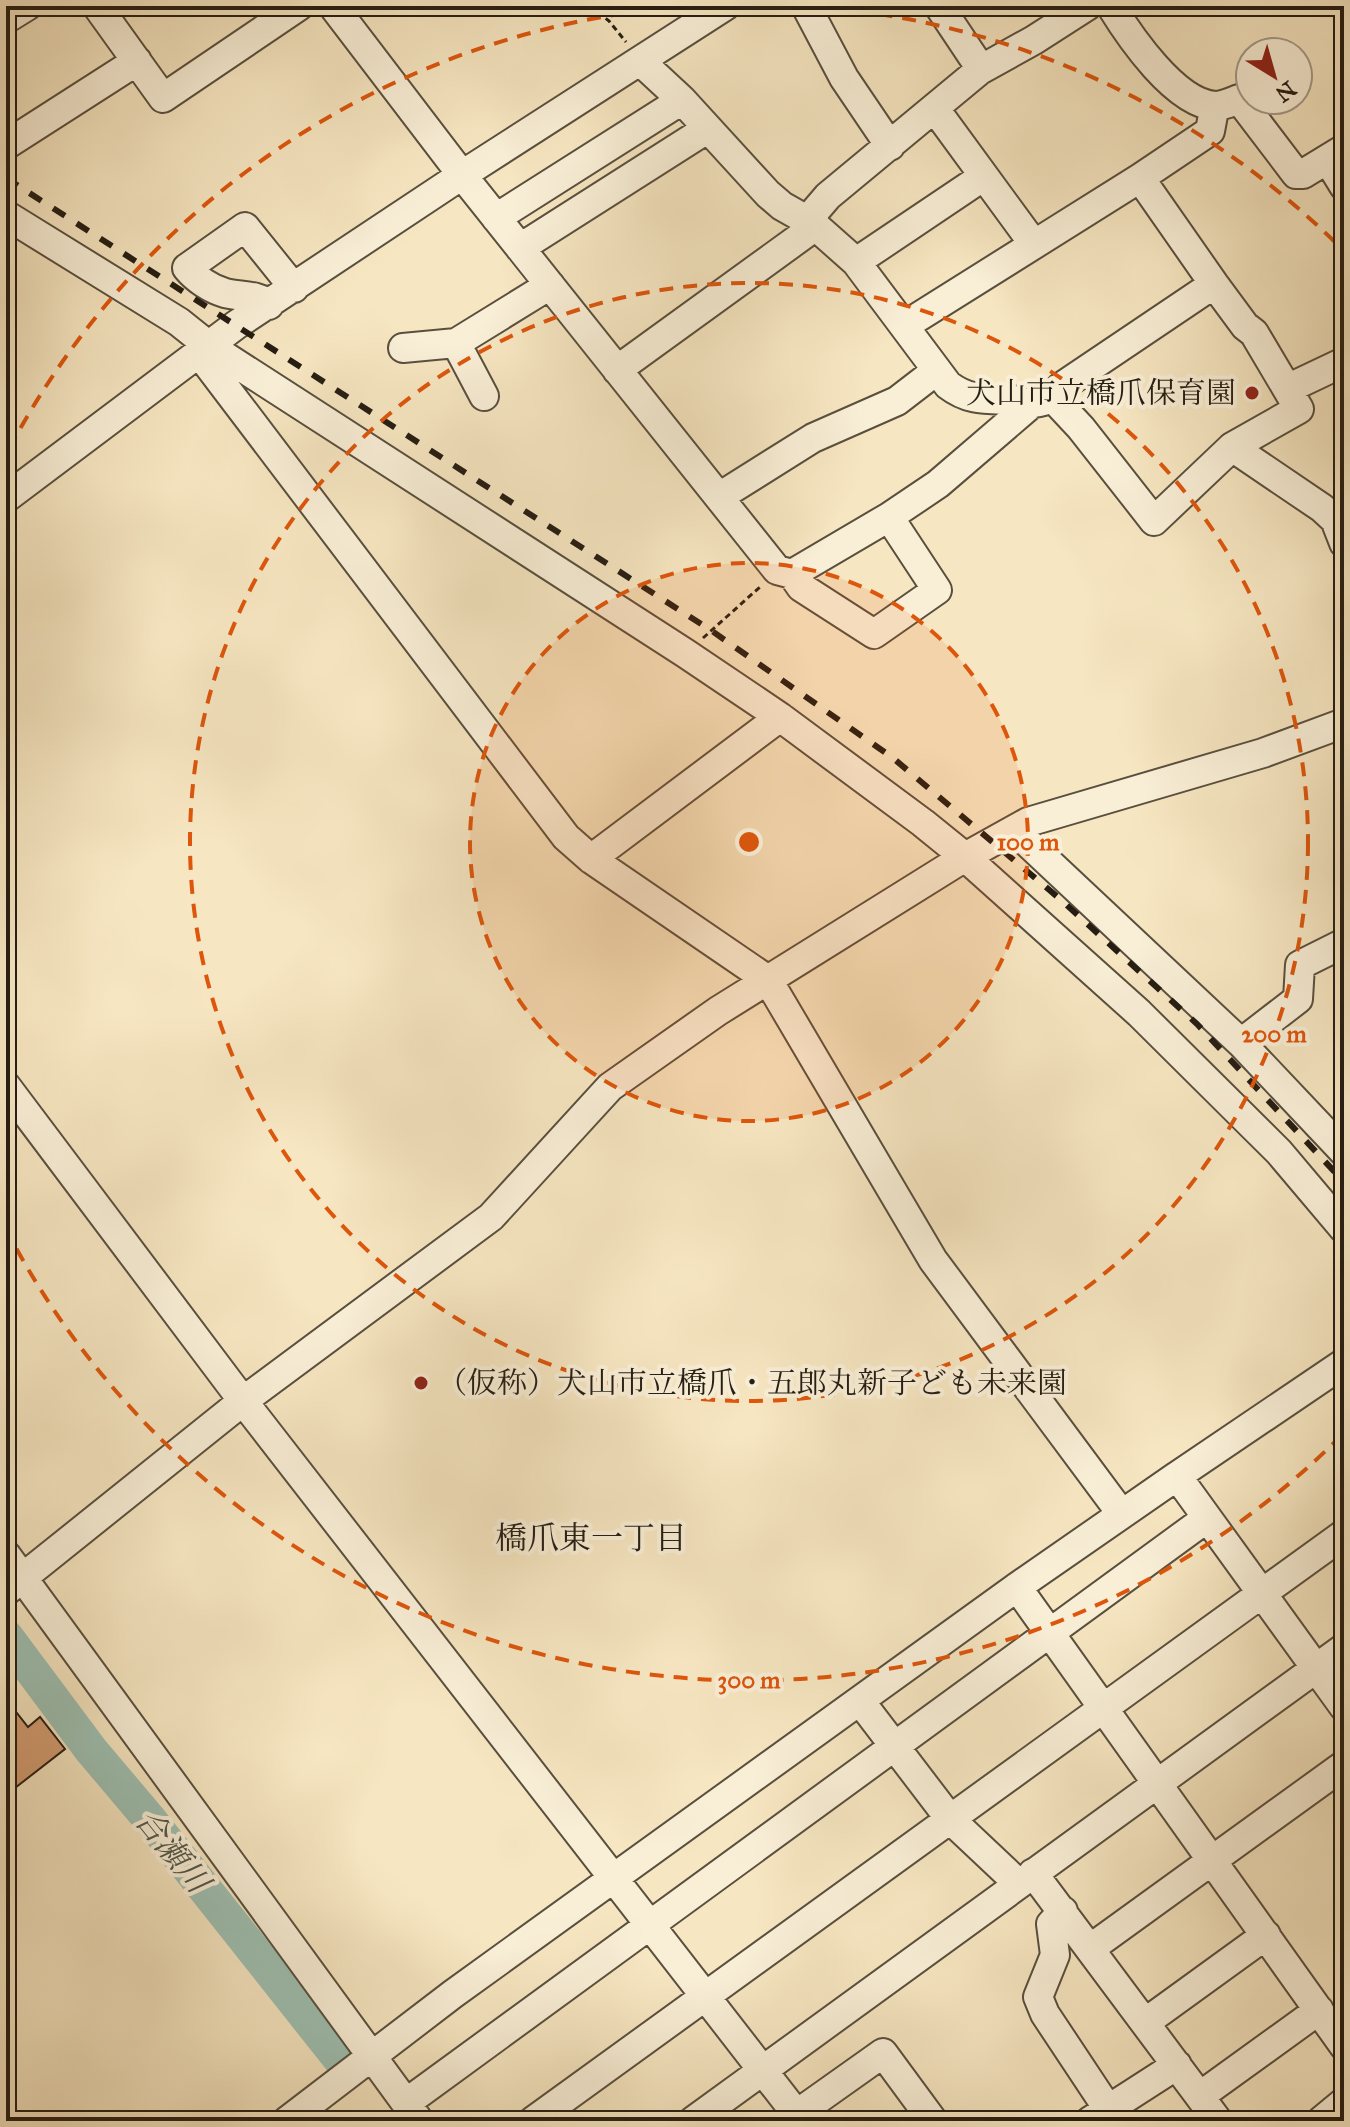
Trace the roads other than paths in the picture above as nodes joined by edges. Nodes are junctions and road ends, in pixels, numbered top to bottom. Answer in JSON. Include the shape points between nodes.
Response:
{"nodes":[{"id":1,"x":27,"y":6,"type":"edge"},
{"id":2,"x":299,"y":6,"type":"edge"},
{"id":3,"x":333,"y":6,"type":"edge"},
{"id":4,"x":725,"y":6,"type":"edge"},
{"id":5,"x":806,"y":6,"type":"edge"},
{"id":6,"x":939,"y":6,"type":"edge"},
{"id":7,"x":1087,"y":6,"type":"edge"},
{"id":8,"x":1111,"y":6,"type":"edge"},
{"id":9,"x":102,"y":8,"type":"edge"},
{"id":10,"x":6,"y":19,"type":"edge"},
{"id":11,"x":137,"y":61,"type":"junction"},
{"id":12,"x":640,"y":61,"type":"junction"},
{"id":13,"x":981,"y":69,"type":"junction"},
{"id":14,"x":682,"y":100,"type":"junction"},
{"id":15,"x":1211,"y":106,"type":"junction"},
{"id":16,"x":935,"y":109,"type":"junction"},
{"id":17,"x":707,"y":129,"type":"junction"},
{"id":18,"x":6,"y":145,"type":"edge"},
{"id":19,"x":890,"y":146,"type":"junction"},
{"id":20,"x":1336,"y":155,"type":"edge"},
{"id":21,"x":462,"y":175,"type":"junction"},
{"id":22,"x":984,"y":176,"type":"junction"},
{"id":23,"x":1140,"y":178,"type":"junction"},
{"id":24,"x":1344,"y":186,"type":"edge"},
{"id":25,"x":6,"y":215,"type":"edge"},
{"id":26,"x":496,"y":218,"type":"junction"},
{"id":27,"x":812,"y":223,"type":"junction"},
{"id":28,"x":1033,"y":243,"type":"junction"},
{"id":29,"x":520,"y":248,"type":"junction"},
{"id":30,"x":856,"y":262,"type":"junction"},
{"id":31,"x":1214,"y":284,"type":"junction"},
{"id":32,"x":550,"y":285,"type":"junction"},
{"id":33,"x":294,"y":288,"type":"junction"},
{"id":34,"x":269,"y":305,"type":"junction"},
{"id":35,"x":904,"y":326,"type":"junction"},
{"id":36,"x":456,"y":343,"type":"junction"},
{"id":37,"x":403,"y":348,"type":"dead end"},
{"id":38,"x":204,"y":349,"type":"junction"},
{"id":39,"x":1344,"y":362,"type":"edge"},
{"id":40,"x":617,"y":370,"type":"junction"},
{"id":41,"x":936,"y":371,"type":"junction"},
{"id":42,"x":1287,"y":389,"type":"junction"},
{"id":43,"x":484,"y":396,"type":"dead end"},
{"id":44,"x":1042,"y":402,"type":"junction"},
{"id":45,"x":1232,"y":447,"type":"junction"},
{"id":46,"x":719,"y":497,"type":"junction"},
{"id":47,"x":6,"y":498,"type":"edge"},
{"id":48,"x":889,"y":517,"type":"junction"},
{"id":49,"x":1341,"y":526,"type":"edge"},
{"id":50,"x":784,"y":572,"type":"junction"},
{"id":51,"x":780,"y":717,"type":"junction"},
{"id":52,"x":1341,"y":732,"type":"edge"},
{"id":53,"x":1014,"y":830,"type":"junction"},
{"id":54,"x":965,"y":857,"type":"junction"},
{"id":55,"x":591,"y":859,"type":"junction"},
{"id":56,"x":1344,"y":943,"type":"edge"},
{"id":57,"x":768,"y":980,"type":"junction"},
{"id":58,"x":1241,"y":1043,"type":"junction"},
{"id":59,"x":6,"y":1086,"type":"edge"},
{"id":60,"x":1344,"y":1152,"type":"edge"},
{"id":61,"x":1344,"y":1229,"type":"edge"},
{"id":62,"x":1344,"y":1363,"type":"edge"},
{"id":63,"x":243,"y":1401,"type":"junction"},
{"id":64,"x":1177,"y":1476,"type":"junction"},
{"id":65,"x":1121,"y":1513,"type":"junction"},
{"id":66,"x":1207,"y":1518,"type":"junction"},
{"id":67,"x":1344,"y":1534,"type":"edge"},
{"id":68,"x":6,"y":1555,"type":"edge"},
{"id":69,"x":15,"y":1584,"type":"edge"},
{"id":70,"x":1017,"y":1587,"type":"junction"},
{"id":71,"x":1261,"y":1594,"type":"junction"},
{"id":72,"x":1049,"y":1634,"type":"junction"},
{"id":73,"x":1344,"y":1648,"type":"edge"},
{"id":74,"x":1316,"y":1669,"type":"junction"},
{"id":75,"x":860,"y":1701,"type":"junction"},
{"id":76,"x":1344,"y":1707,"type":"edge"},
{"id":77,"x":1102,"y":1709,"type":"junction"},
{"id":78,"x":895,"y":1747,"type":"junction"},
{"id":79,"x":1340,"y":1777,"type":"edge"},
{"id":80,"x":1157,"y":1783,"type":"junction"},
{"id":81,"x":950,"y":1819,"type":"junction"},
{"id":82,"x":1213,"y":1859,"type":"junction"},
{"id":83,"x":1026,"y":1878,"type":"junction"},
{"id":84,"x":614,"y":1879,"type":"junction"},
{"id":85,"x":1063,"y":1911,"type":"junction"},
{"id":86,"x":650,"y":1925,"type":"junction"},
{"id":87,"x":1266,"y":1935,"type":"junction"},
{"id":88,"x":1091,"y":1948,"type":"junction"},
{"id":89,"x":706,"y":1996,"type":"junction"},
{"id":90,"x":1319,"y":2010,"type":"junction"},
{"id":91,"x":1146,"y":2022,"type":"junction"},
{"id":92,"x":1344,"y":2046,"type":"edge"},
{"id":93,"x":371,"y":2058,"type":"junction"},
{"id":94,"x":1177,"y":2065,"type":"junction"},
{"id":95,"x":762,"y":2069,"type":"junction"},
{"id":96,"x":1200,"y":2096,"type":"junction"},
{"id":97,"x":1344,"y":2102,"type":"edge"},
{"id":98,"x":412,"y":2112,"type":"edge"},
{"id":99,"x":1105,"y":2117,"type":"edge"},
{"id":100,"x":799,"y":2118,"type":"edge"},
{"id":101,"x":287,"y":2121,"type":"edge"},
{"id":102,"x":533,"y":2121,"type":"edge"},
{"id":103,"x":693,"y":2121,"type":"edge"},
{"id":104,"x":933,"y":2121,"type":"edge"},
{"id":105,"x":1218,"y":2121,"type":"edge"},
{"id":106,"x":1321,"y":2121,"type":"edge"}],
"edges":[{"from":1,"to":10,"type":"street"},
{"from":2,"to":11,"type":"street","via":[[163,98]]},
{"from":3,"to":21,"type":"street"},
{"from":4,"to":12,"type":"street"},
{"from":5,"to":19,"type":"street","via":[[844,78]]},
{"from":6,"to":13,"type":"street"},
{"from":7,"to":13,"type":"street"},
{"from":8,"to":15,"type":"street","via":[[1164,78]]},
{"from":9,"to":11,"type":"street"},
{"from":11,"to":18,"type":"street"},
{"from":12,"to":14,"type":"street"},
{"from":12,"to":21,"type":"street"},
{"from":13,"to":16,"type":"street"},
{"from":14,"to":17,"type":"street"},
{"from":14,"to":26,"type":"street"},
{"from":15,"to":20,"type":"street","via":[[1239,99],[1296,174]]},
{"from":15,"to":23,"type":"street","via":[[1210,131]]},
{"from":16,"to":19,"type":"street"},
{"from":16,"to":22,"type":"street"},
{"from":17,"to":27,"type":"street","via":[[768,194]]},
{"from":17,"to":29,"type":"street"},
{"from":19,"to":27,"type":"street","via":[[828,196]]},
{"from":20,"to":24,"type":"street"},
{"from":21,"to":26,"type":"street"},
{"from":21,"to":33,"type":"street"},
{"from":22,"to":28,"type":"street"},
{"from":22,"to":30,"type":"street"},
{"from":23,"to":28,"type":"street"},
{"from":23,"to":31,"type":"street"},
{"from":25,"to":38,"type":"street","via":[[179,322]]},
{"from":26,"to":29,"type":"street"},
{"from":27,"to":30,"type":"street"},
{"from":27,"to":40,"type":"street","via":[[806,233]]},
{"from":28,"to":35,"type":"street"},
{"from":29,"to":32,"type":"street"},
{"from":30,"to":35,"type":"street"},
{"from":31,"to":42,"type":"street","via":[[1254,333]]},
{"from":31,"to":44,"type":"street"},
{"from":32,"to":36,"type":"street"},
{"from":32,"to":40,"type":"street"},
{"from":33,"to":34,"type":"street"},
{"from":33,"to":34,"type":"street","via":[[245,227],[187,268],[222,292],[263,299]]},
{"from":34,"to":38,"type":"street"},
{"from":35,"to":41,"type":"street"},
{"from":36,"to":37,"type":"street"},
{"from":36,"to":43,"type":"street"},
{"from":38,"to":47,"type":"street"},
{"from":38,"to":51,"type":"street"},
{"from":38,"to":55,"type":"street","via":[[566,837]]},
{"from":39,"to":42,"type":"street"},
{"from":40,"to":46,"type":"street"},
{"from":41,"to":44,"type":"street","via":[[948,385],[980,401]]},
{"from":41,"to":46,"type":"street","via":[[897,401],[813,438]]},
{"from":42,"to":45,"type":"street","via":[[1299,409]]},
{"from":44,"to":45,"type":"street","via":[[1081,428],[1154,521]]},
{"from":44,"to":48,"type":"street"},
{"from":45,"to":49,"type":"street"},
{"from":46,"to":50,"type":"street"},
{"from":48,"to":50,"type":"street"},
{"from":48,"to":50,"type":"street","via":[[937,590],[874,634]]},
{"from":51,"to":54,"type":"street"},
{"from":51,"to":55,"type":"street"},
{"from":52,"to":53,"type":"street"},
{"from":53,"to":54,"type":"street"},
{"from":53,"to":58,"type":"street"},
{"from":54,"to":57,"type":"street"},
{"from":54,"to":61,"type":"street","via":[[1139,1013],[1279,1152]]},
{"from":55,"to":57,"type":"street"},
{"from":56,"to":58,"type":"street","via":[[1300,965],[1298,999]]},
{"from":57,"to":63,"type":"street","via":[[610,1087],[491,1217]]},
{"from":57,"to":65,"type":"street","via":[[933,1260]]},
{"from":58,"to":60,"type":"street"},
{"from":59,"to":63,"type":"street"},
{"from":62,"to":64,"type":"street"},
{"from":63,"to":69,"type":"street"},
{"from":63,"to":84,"type":"street"},
{"from":64,"to":65,"type":"street"},
{"from":64,"to":66,"type":"street"},
{"from":65,"to":70,"type":"street"},
{"from":66,"to":71,"type":"street"},
{"from":66,"to":72,"type":"street"},
{"from":67,"to":71,"type":"street"},
{"from":68,"to":69,"type":"street"},
{"from":69,"to":93,"type":"street"},
{"from":70,"to":72,"type":"street"},
{"from":70,"to":75,"type":"street"},
{"from":71,"to":74,"type":"street"},
{"from":71,"to":77,"type":"street"},
{"from":72,"to":77,"type":"street"},
{"from":72,"to":78,"type":"street"},
{"from":73,"to":74,"type":"street"},
{"from":74,"to":76,"type":"street"},
{"from":74,"to":80,"type":"street"},
{"from":75,"to":78,"type":"street"},
{"from":75,"to":84,"type":"street"},
{"from":77,"to":80,"type":"street"},
{"from":77,"to":81,"type":"street"},
{"from":78,"to":81,"type":"street"},
{"from":78,"to":86,"type":"street"},
{"from":79,"to":82,"type":"street"},
{"from":80,"to":82,"type":"street"},
{"from":80,"to":83,"type":"street"},
{"from":81,"to":83,"type":"street"},
{"from":81,"to":89,"type":"street"},
{"from":82,"to":87,"type":"street"},
{"from":82,"to":88,"type":"street"},
{"from":83,"to":85,"type":"street"},
{"from":83,"to":95,"type":"street"},
{"from":84,"to":86,"type":"street"},
{"from":84,"to":93,"type":"street"},
{"from":85,"to":88,"type":"street"},
{"from":85,"to":99,"type":"street","via":[[1051,1924],[1055,1955],[1038,1997]]},
{"from":86,"to":89,"type":"street"},
{"from":86,"to":98,"type":"street"},
{"from":87,"to":90,"type":"street"},
{"from":87,"to":91,"type":"street"},
{"from":88,"to":91,"type":"street"},
{"from":89,"to":95,"type":"street"},
{"from":89,"to":102,"type":"street"},
{"from":90,"to":92,"type":"street"},
{"from":90,"to":96,"type":"street"},
{"from":91,"to":94,"type":"street"},
{"from":93,"to":98,"type":"street"},
{"from":93,"to":101,"type":"street"},
{"from":94,"to":96,"type":"street"},
{"from":94,"to":99,"type":"street"},
{"from":95,"to":100,"type":"street"},
{"from":95,"to":103,"type":"street"},
{"from":96,"to":105,"type":"street"},
{"from":97,"to":106,"type":"street"},
{"from":100,"to":104,"type":"street","via":[[883,2053]]}]}
